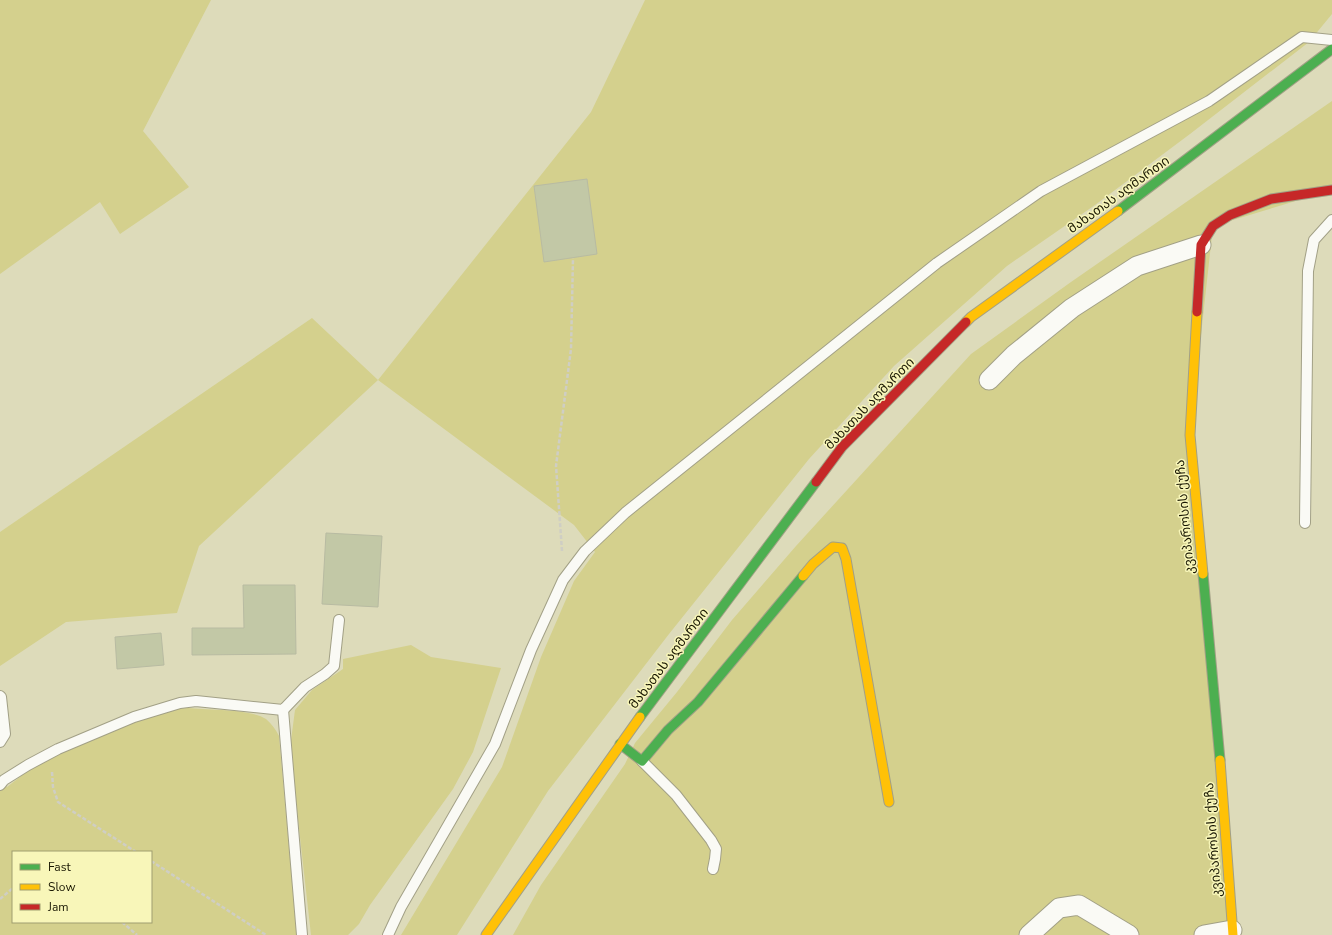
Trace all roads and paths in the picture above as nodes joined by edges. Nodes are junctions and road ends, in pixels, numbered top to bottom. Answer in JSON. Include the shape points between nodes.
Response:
{"nodes":[{"id":1,"x":1332,"y":40,"type":"edge"},
{"id":2,"x":1332,"y":49,"type":"edge"},
{"id":3,"x":1332,"y":190,"type":"edge"},
{"id":4,"x":1332,"y":220,"type":"edge"},
{"id":5,"x":1201,"y":245,"type":"junction"},
{"id":6,"x":573,"y":258,"type":"dead end"},
{"id":7,"x":989,"y":380,"type":"dead end"},
{"id":8,"x":1305,"y":523,"type":"dead end"},
{"id":9,"x":564,"y":580,"type":"junction"},
{"id":10,"x":339,"y":620,"type":"dead end"},
{"id":11,"x":0,"y":696,"type":"edge"},
{"id":12,"x":283,"y":710,"type":"junction"},
{"id":13,"x":0,"y":742,"type":"edge"},
{"id":14,"x":620,"y":744,"type":"junction"},
{"id":15,"x":51,"y":752,"type":"junction"},
{"id":16,"x":642,"y":761,"type":"junction"},
{"id":17,"x":0,"y":785,"type":"edge"},
{"id":18,"x":889,"y":802,"type":"dead end"},
{"id":19,"x":134,"y":851,"type":"edge"},
{"id":20,"x":152,"y":862,"type":"edge"},
{"id":21,"x":713,"y":869,"type":"dead end"},
{"id":22,"x":12,"y":889,"type":"edge"},
{"id":23,"x":0,"y":899,"type":"edge"},
{"id":24,"x":123,"y":923,"type":"edge"},
{"id":25,"x":1233,"y":933,"type":"edge"},
{"id":26,"x":137,"y":935,"type":"edge"},
{"id":27,"x":266,"y":935,"type":"edge"},
{"id":28,"x":302,"y":935,"type":"edge"},
{"id":29,"x":388,"y":935,"type":"edge"},
{"id":30,"x":486,"y":935,"type":"edge"},
{"id":31,"x":1029,"y":935,"type":"edge"},
{"id":32,"x":1129,"y":935,"type":"edge"},
{"id":33,"x":1204,"y":935,"type":"edge"}],
"edges":[{"from":1,"to":9,"type":"lane","via":[[1302,37],[1209,101],[1041,191],[937,263],[625,513],[585,551]]},
{"from":2,"to":14,"type":"street","name":"მახათას აღმართი","via":[[1121,209],[971,317],[842,446]]},
{"from":3,"to":5,"type":"street","name":"კვიპაროსის ქუჩა","via":[[1271,199],[1230,215],[1212,226]]},
{"from":4,"to":8,"type":"lane","via":[[1314,240],[1308,271]]},
{"from":5,"to":7,"type":"street","via":[[1137,266],[1072,308],[1014,355]]},
{"from":5,"to":25,"type":"street","name":"კვიპაროსის ქუჩა","via":[[1190,435]]},
{"from":6,"to":9,"type":"path","via":[[571,349],[556,466]]},
{"from":9,"to":29,"type":"lane","via":[[531,650],[495,744],[401,907]]},
{"from":10,"to":12,"type":"lane","via":[[334,666],[304,687]]},
{"from":11,"to":13,"type":"lane","via":[[5,734]]},
{"from":12,"to":15,"type":"lane","via":[[196,702],[180,703],[134,717]]},
{"from":12,"to":28,"type":"lane"},
{"from":14,"to":16,"type":"street"},
{"from":14,"to":30,"type":"street","name":"მახათას აღმართი"},
{"from":15,"to":17,"type":"lane","via":[[10,776]]},
{"from":15,"to":19,"type":"path","via":[[53,787],[58,802]]},
{"from":16,"to":18,"type":"street","via":[[668,730],[698,702],[813,564],[833,548],[842,548]]},
{"from":16,"to":21,"type":"lane","via":[[676,795],[712,840],[716,849]]},
{"from":20,"to":27,"type":"path"},
{"from":22,"to":23,"type":"path"},
{"from":24,"to":26,"type":"path"},
{"from":25,"to":33,"type":"street"},
{"from":31,"to":32,"type":"street","via":[[1059,908],[1079,905]]}]}
